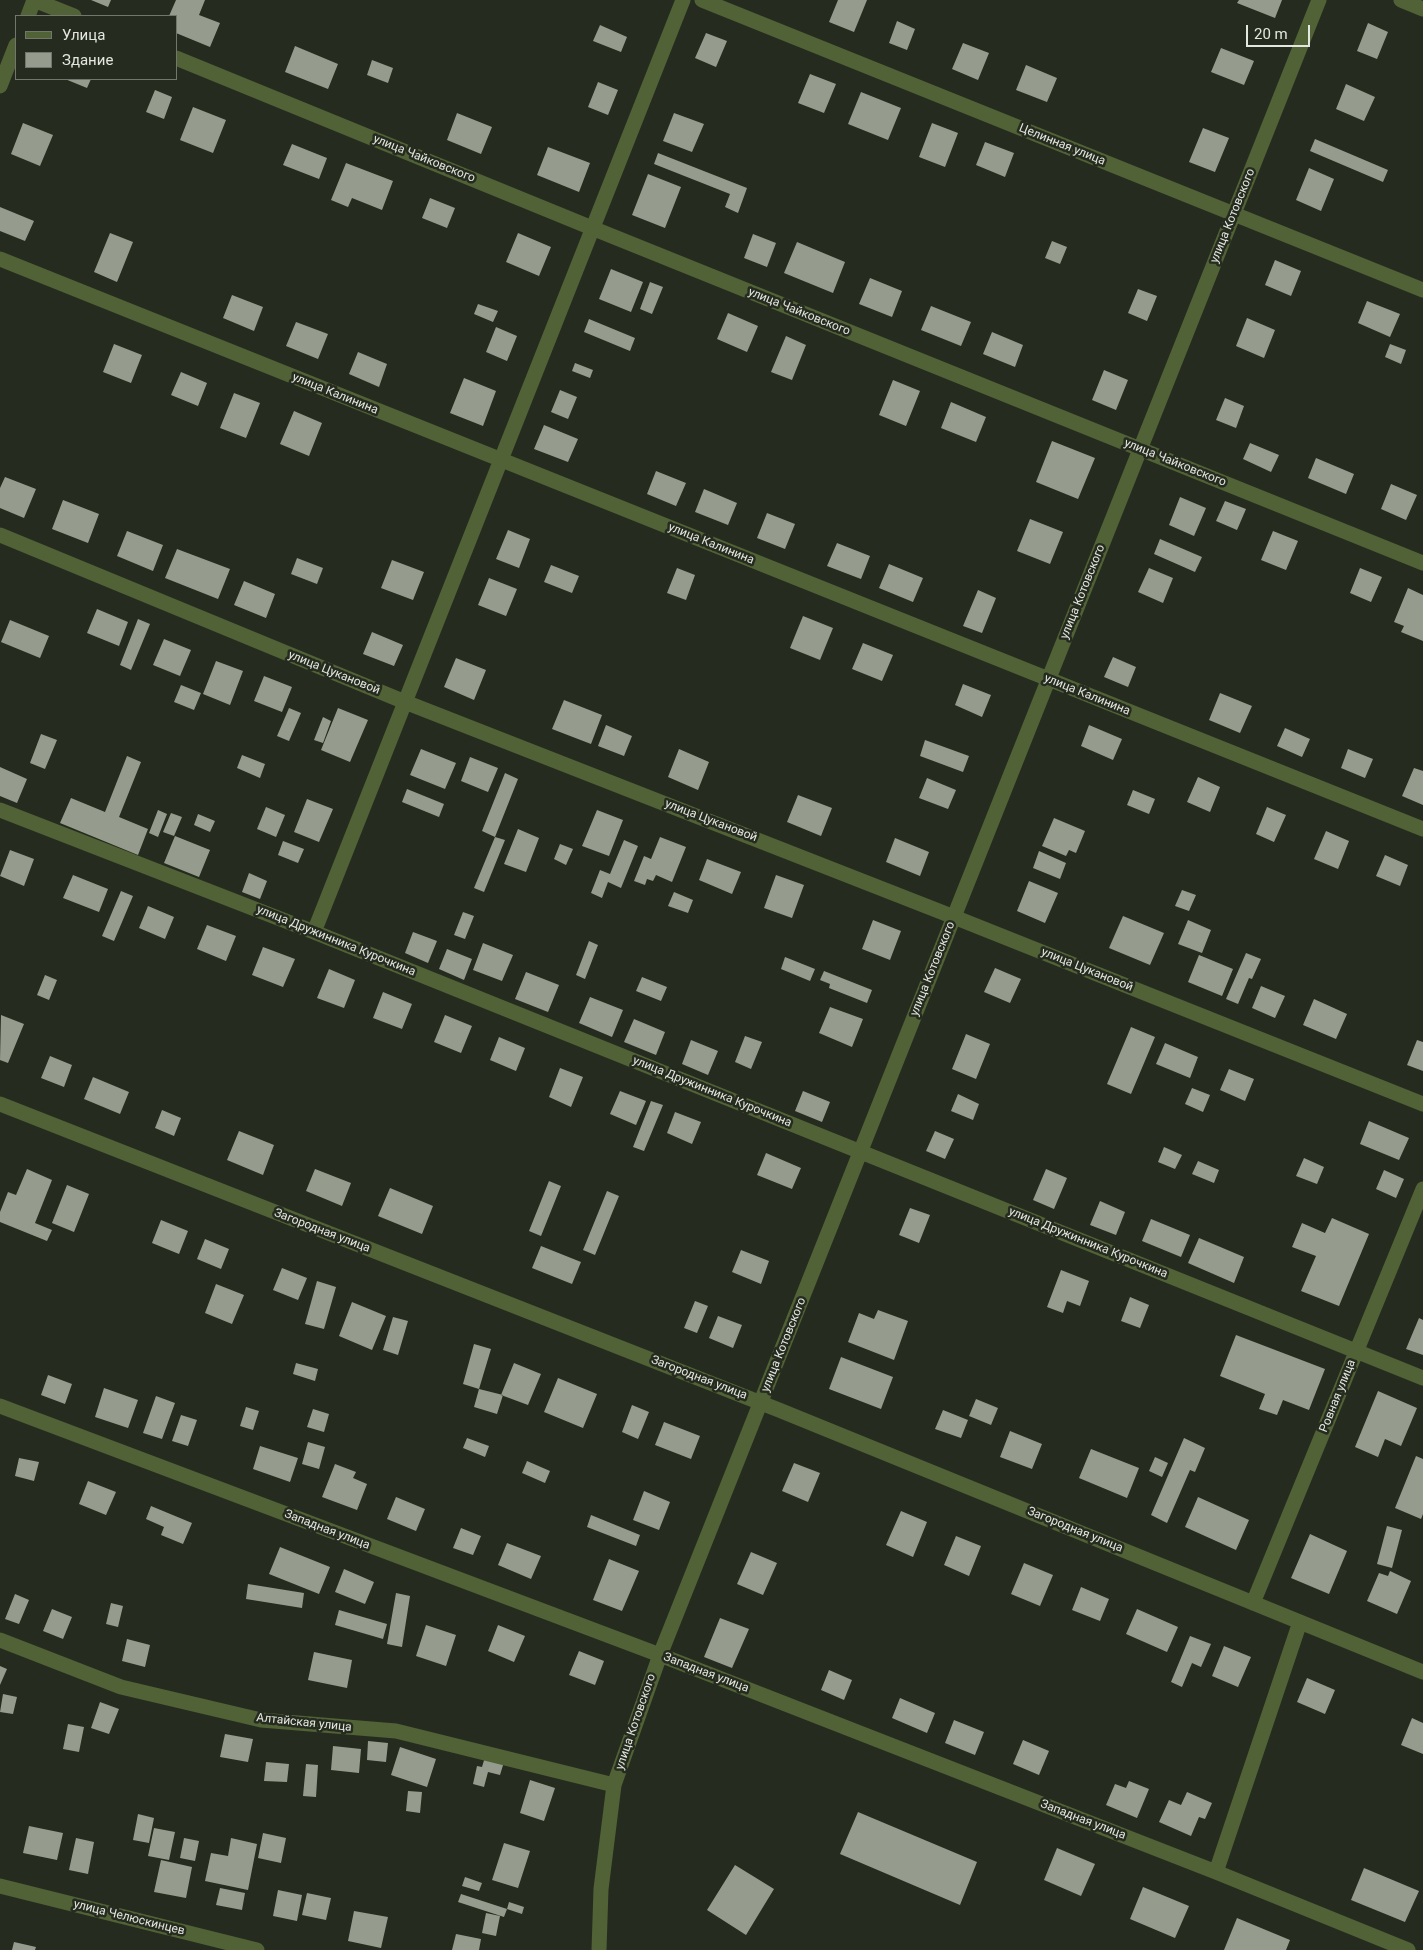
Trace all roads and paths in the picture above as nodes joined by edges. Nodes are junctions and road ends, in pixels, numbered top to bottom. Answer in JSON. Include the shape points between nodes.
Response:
{"nodes":[{"id":1,"x":34,"y":0,"type":"edge"},
{"id":2,"x":683,"y":0,"type":"edge"},
{"id":3,"x":702,"y":0,"type":"edge"},
{"id":4,"x":1319,"y":0,"type":"edge"},
{"id":5,"x":1401,"y":0,"type":"edge"},
{"id":6,"x":1423,"y":8,"type":"edge"},
{"id":7,"x":28,"y":15,"type":"edge"},
{"id":8,"x":72,"y":15,"type":"edge"},
{"id":9,"x":15,"y":48,"type":"edge"},
{"id":10,"x":178,"y":59,"type":"edge"},
{"id":11,"x":0,"y":86,"type":"edge"},
{"id":12,"x":1234,"y":214,"type":"junction"},
{"id":13,"x":592,"y":228,"type":"junction"},
{"id":14,"x":0,"y":259,"type":"edge"},
{"id":15,"x":1423,"y":290,"type":"edge"},
{"id":16,"x":1140,"y":449,"type":"junction"},
{"id":17,"x":501,"y":460,"type":"junction"},
{"id":18,"x":0,"y":535,"type":"edge"},
{"id":19,"x":1423,"y":563,"type":"edge"},
{"id":20,"x":1048,"y":679,"type":"junction"},
{"id":21,"x":405,"y":702,"type":"junction"},
{"id":22,"x":0,"y":810,"type":"edge"},
{"id":23,"x":1423,"y":829,"type":"edge"},
{"id":24,"x":954,"y":917,"type":"junction"},
{"id":25,"x":314,"y":932,"type":"junction"},
{"id":26,"x":0,"y":1104,"type":"edge"},
{"id":27,"x":1423,"y":1104,"type":"edge"},
{"id":28,"x":860,"y":1152,"type":"junction"},
{"id":29,"x":1423,"y":1189,"type":"edge"},
{"id":30,"x":1357,"y":1351,"type":"junction"},
{"id":31,"x":1423,"y":1378,"type":"edge"},
{"id":32,"x":761,"y":1402,"type":"junction"},
{"id":33,"x":0,"y":1406,"type":"edge"},
{"id":34,"x":1254,"y":1603,"type":"junction"},
{"id":35,"x":1300,"y":1622,"type":"junction"},
{"id":36,"x":0,"y":1640,"type":"edge"},
{"id":37,"x":660,"y":1655,"type":"junction"},
{"id":38,"x":1423,"y":1672,"type":"edge"},
{"id":39,"x":614,"y":1785,"type":"junction"},
{"id":40,"x":1216,"y":1872,"type":"junction"},
{"id":41,"x":0,"y":1886,"type":"edge"},
{"id":42,"x":258,"y":1950,"type":"edge"},
{"id":43,"x":599,"y":1950,"type":"edge"},
{"id":44,"x":1408,"y":1950,"type":"edge"}],
"edges":[{"from":1,"to":7,"type":"street"},
{"from":1,"to":8,"type":"street"},
{"from":2,"to":13,"type":"street"},
{"from":3,"to":12,"type":"street","name":"Целинная улица"},
{"from":4,"to":12,"type":"street","name":"улица Котовского"},
{"from":5,"to":6,"type":"street"},
{"from":9,"to":11,"type":"street"},
{"from":10,"to":13,"type":"street","name":"улица Чайковского"},
{"from":12,"to":15,"type":"street","name":"Целинная улица"},
{"from":12,"to":16,"type":"street","name":"улица Котовского"},
{"from":13,"to":16,"type":"street","name":"улица Чайковского"},
{"from":13,"to":17,"type":"street"},
{"from":14,"to":17,"type":"street","name":"улица Калинина"},
{"from":16,"to":19,"type":"street","name":"улица Чайковского"},
{"from":16,"to":20,"type":"street","name":"улица Котовского"},
{"from":17,"to":20,"type":"street","name":"улица Калинина"},
{"from":17,"to":21,"type":"street"},
{"from":18,"to":21,"type":"street","name":"улица Цукановой"},
{"from":20,"to":23,"type":"street","name":"улица Калинина"},
{"from":20,"to":24,"type":"street","name":"улица Котовского"},
{"from":21,"to":24,"type":"street","name":"улица Цукановой"},
{"from":21,"to":25,"type":"street"},
{"from":22,"to":25,"type":"street","name":"улица Дружинника Курочкина"},
{"from":24,"to":27,"type":"street","name":"улица Цукановой"},
{"from":24,"to":28,"type":"street","name":"улица Котовского"},
{"from":25,"to":28,"type":"street","name":"улица Дружинника Курочкина"},
{"from":26,"to":32,"type":"street","name":"Загородная улица"},
{"from":28,"to":30,"type":"street","name":"улица Дружинника Курочкина"},
{"from":28,"to":32,"type":"street","name":"улица Котовского"},
{"from":29,"to":30,"type":"street","name":"Ровная улица"},
{"from":30,"to":31,"type":"street","name":"улица Дружинника Курочкина"},
{"from":30,"to":34,"type":"street","name":"Ровная улица"},
{"from":32,"to":34,"type":"street","name":"Загородная улица"},
{"from":32,"to":37,"type":"street","name":"улица Котовского"},
{"from":33,"to":37,"type":"street","name":"Западная улица"},
{"from":34,"to":35,"type":"street","name":"Загородная улица"},
{"from":35,"to":38,"type":"street","name":"Загородная улица"},
{"from":35,"to":40,"type":"street"},
{"from":36,"to":39,"type":"street","name":"Алтайская улица","via":[[121,1687],[242,1716],[396,1731]]},
{"from":37,"to":39,"type":"street","name":"улица Котовского"},
{"from":37,"to":40,"type":"street","name":"Западная улица"},
{"from":39,"to":43,"type":"street","name":"улица Котовского","via":[[601,1889]]},
{"from":40,"to":44,"type":"street","name":"Западная улица"},
{"from":41,"to":42,"type":"street","name":"улица Челюскинцев"}]}
